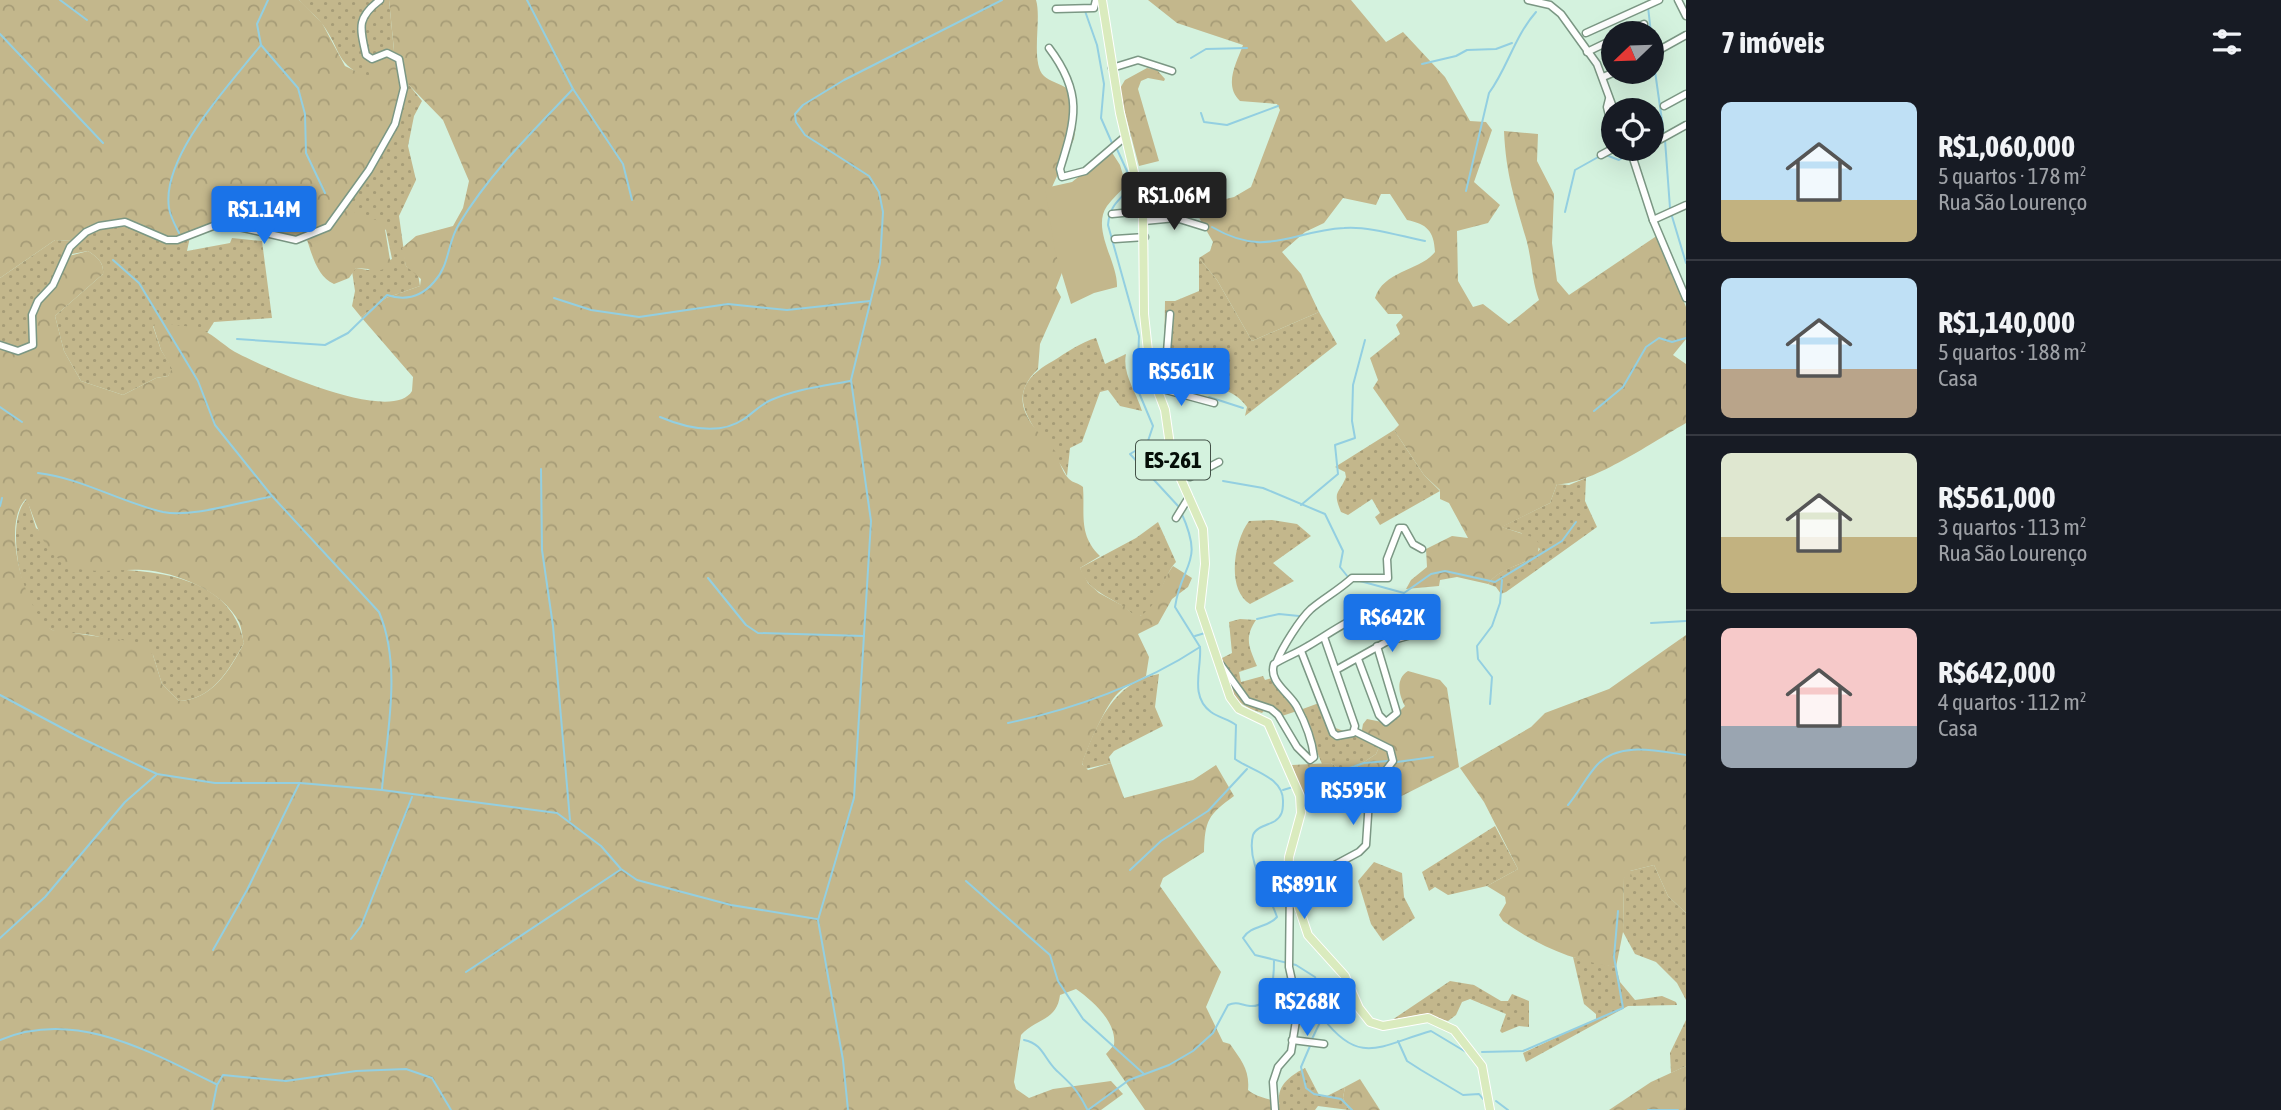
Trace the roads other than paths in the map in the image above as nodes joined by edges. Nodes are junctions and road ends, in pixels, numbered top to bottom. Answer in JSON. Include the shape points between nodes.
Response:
{"nodes":[{"id":1,"x":380,"y":0,"type":"edge"},
{"id":2,"x":1096,"y":0,"type":"edge"},
{"id":3,"x":1102,"y":0,"type":"edge"},
{"id":4,"x":1528,"y":0,"type":"edge"},
{"id":5,"x":1553,"y":0,"type":"edge"},
{"id":6,"x":1659,"y":0,"type":"edge"},
{"id":7,"x":1678,"y":0,"type":"edge"},
{"id":8,"x":1545,"y":4,"type":"junction"},
{"id":9,"x":1056,"y":9,"type":"dead end"},
{"id":10,"x":1686,"y":16,"type":"edge"},
{"id":11,"x":1586,"y":33,"type":"dead end"},
{"id":12,"x":1686,"y":35,"type":"edge"},
{"id":13,"x":1601,"y":45,"type":"edge"},
{"id":14,"x":1664,"y":47,"type":"edge"},
{"id":15,"x":1049,"y":48,"type":"dead end"},
{"id":16,"x":1587,"y":52,"type":"junction"},
{"id":17,"x":1112,"y":68,"type":"junction"},
{"id":18,"x":1172,"y":71,"type":"dead end"},
{"id":19,"x":1601,"y":74,"type":"edge"},
{"id":20,"x":1686,"y":94,"type":"edge"},
{"id":21,"x":1664,"y":106,"type":"dead end"},
{"id":22,"x":1686,"y":125,"type":"edge"},
{"id":23,"x":1126,"y":136,"type":"junction"},
{"id":24,"x":1664,"y":138,"type":"edge"},
{"id":25,"x":1634,"y":161,"type":"edge"},
{"id":26,"x":1686,"y":205,"type":"edge"},
{"id":27,"x":1143,"y":211,"type":"junction"},
{"id":28,"x":1112,"y":214,"type":"dead end"},
{"id":29,"x":1653,"y":220,"type":"junction"},
{"id":30,"x":1144,"y":221,"type":"junction"},
{"id":31,"x":1205,"y":227,"type":"dead end"},
{"id":32,"x":1145,"y":237,"type":"junction"},
{"id":33,"x":1115,"y":239,"type":"dead end"},
{"id":34,"x":1686,"y":298,"type":"edge"},
{"id":35,"x":1170,"y":314,"type":"dead end"},
{"id":36,"x":0,"y":345,"type":"edge"},
{"id":37,"x":1149,"y":361,"type":"junction"},
{"id":38,"x":1155,"y":387,"type":"junction"},
{"id":39,"x":1214,"y":403,"type":"dead end"},
{"id":40,"x":1172,"y":459,"type":"junction"},
{"id":41,"x":1219,"y":462,"type":"dead end"},
{"id":42,"x":1189,"y":497,"type":"junction"},
{"id":43,"x":1179,"y":513,"type":"dead end"},
{"id":44,"x":1422,"y":549,"type":"dead end"},
{"id":45,"x":1324,"y":637,"type":"junction"},
{"id":46,"x":1377,"y":646,"type":"junction"},
{"id":47,"x":1301,"y":651,"type":"junction"},
{"id":48,"x":1358,"y":659,"type":"junction"},
{"id":49,"x":1217,"y":661,"type":"junction"},
{"id":50,"x":1277,"y":662,"type":"junction"},
{"id":51,"x":1336,"y":670,"type":"junction"},
{"id":52,"x":1354,"y":731,"type":"junction"},
{"id":53,"x":1290,"y":885,"type":"junction"},
{"id":54,"x":1300,"y":913,"type":"junction"},
{"id":55,"x":1292,"y":1040,"type":"junction"},
{"id":56,"x":1324,"y":1044,"type":"dead end"},
{"id":57,"x":1275,"y":1110,"type":"edge"},
{"id":58,"x":1490,"y":1110,"type":"edge"}],
"edges":[{"from":1,"to":36,"type":"street","via":[[361,22],[366,55],[373,59],[387,53],[399,59],[403,98],[391,133],[332,224],[296,240],[221,223],[177,240],[125,222],[99,226],[70,247],[53,285],[34,307],[33,345],[18,351]]},
{"from":2,"to":9,"type":"street","via":[[1096,7]]},
{"from":3,"to":17,"type":"main road","number":"ES-261"},
{"from":4,"to":8,"type":"street"},
{"from":5,"to":8,"type":"street"},
{"from":6,"to":11,"type":"street"},
{"from":7,"to":10,"type":"street"},
{"from":8,"to":16,"type":"street","via":[[1561,14]]},
{"from":12,"to":14,"type":"street"},
{"from":13,"to":16,"type":"street"},
{"from":15,"to":23,"type":"street","via":[[1073,93],[1074,120],[1061,175],[1085,171]]},
{"from":16,"to":19,"type":"street"},
{"from":17,"to":18,"type":"street","via":[[1138,60]]},
{"from":17,"to":23,"type":"main road","number":"ES-261"},
{"from":20,"to":21,"type":"street"},
{"from":22,"to":24,"type":"street"},
{"from":23,"to":27,"type":"main road","number":"ES-261"},
{"from":25,"to":29,"type":"street"},
{"from":26,"to":29,"type":"street"},
{"from":27,"to":28,"type":"street"},
{"from":27,"to":30,"type":"main road","number":"ES-261"},
{"from":29,"to":34,"type":"street"},
{"from":30,"to":31,"type":"street","via":[[1176,218]]},
{"from":30,"to":32,"type":"main road","number":"ES-261"},
{"from":32,"to":33,"type":"street"},
{"from":32,"to":37,"type":"main road","number":"ES-261"},
{"from":35,"to":37,"type":"street","via":[[1167,352]]},
{"from":37,"to":38,"type":"main road","number":"ES-261"},
{"from":38,"to":39,"type":"street"},
{"from":38,"to":40,"type":"main road","number":"ES-261","via":[[1165,410]]},
{"from":40,"to":41,"type":"street","via":[[1190,477]]},
{"from":40,"to":42,"type":"main road","number":"ES-261"},
{"from":42,"to":43,"type":"street"},
{"from":42,"to":49,"type":"main road","number":"ES-261","via":[[1204,538],[1200,608]]},
{"from":44,"to":50,"type":"street","via":[[1399,528],[1387,559],[1388,578],[1352,578],[1311,609],[1285,642]]},
{"from":45,"to":46,"type":"street","via":[[1374,610],[1411,614],[1426,625],[1420,633]]},
{"from":45,"to":47,"type":"street"},
{"from":45,"to":51,"type":"street"},
{"from":46,"to":48,"type":"street"},
{"from":46,"to":48,"type":"street","via":[[1396,711],[1386,722],[1379,715]]},
{"from":47,"to":50,"type":"street"},
{"from":47,"to":52,"type":"street","via":[[1332,733]]},
{"from":48,"to":51,"type":"street"},
{"from":49,"to":50,"type":"street","via":[[1247,701],[1278,715],[1297,747],[1312,760],[1314,752],[1297,708],[1273,674]]},
{"from":49,"to":53,"type":"main road","number":"ES-261","via":[[1235,704],[1268,723],[1298,788],[1301,813],[1289,857]]},
{"from":51,"to":52,"type":"street"},
{"from":52,"to":54,"type":"street","via":[[1390,749],[1393,761],[1369,800],[1366,845],[1318,874]]},
{"from":53,"to":54,"type":"main road","number":"ES-261"},
{"from":53,"to":55,"type":"street","via":[[1289,967],[1298,1008]]},
{"from":54,"to":58,"type":"main road","number":"ES-261","via":[[1313,943],[1345,976],[1370,1022],[1383,1026],[1428,1018],[1454,1030],[1482,1066]]},
{"from":55,"to":56,"type":"street"},
{"from":55,"to":57,"type":"street","via":[[1291,1052],[1273,1082]]}]}
